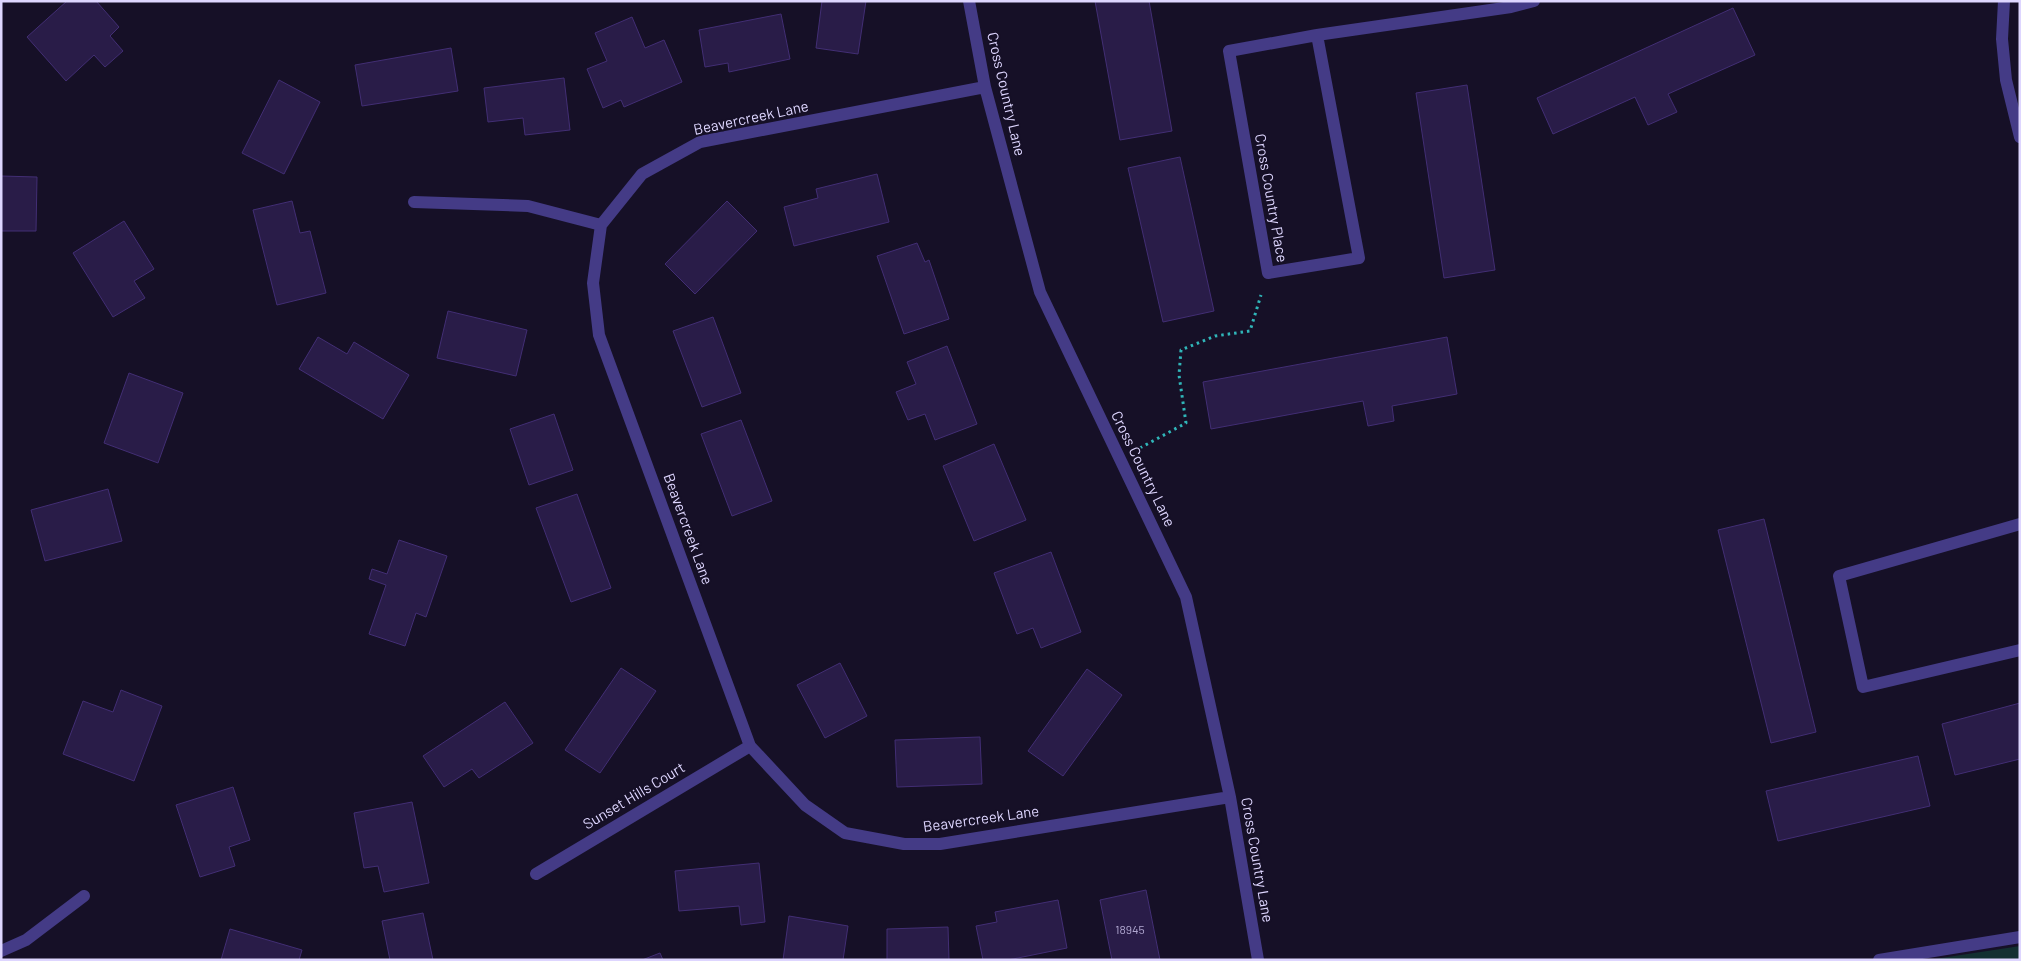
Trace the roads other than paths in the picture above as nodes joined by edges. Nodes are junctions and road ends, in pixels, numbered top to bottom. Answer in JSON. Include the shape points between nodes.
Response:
{"nodes":[{"id":1,"x":969,"y":1,"type":"edge"},
{"id":2,"x":1534,"y":1,"type":"edge"},
{"id":3,"x":2004,"y":1,"type":"edge"},
{"id":4,"x":1318,"y":35,"type":"junction"},
{"id":5,"x":985,"y":87,"type":"junction"},
{"id":6,"x":2020,"y":138,"type":"edge"},
{"id":7,"x":414,"y":202,"type":"dead end"},
{"id":8,"x":601,"y":225,"type":"junction"},
{"id":9,"x":2020,"y":524,"type":"edge"},
{"id":10,"x":2020,"y":650,"type":"edge"},
{"id":11,"x":750,"y":746,"type":"junction"},
{"id":12,"x":1230,"y":797,"type":"junction"},
{"id":13,"x":536,"y":874,"type":"dead end"},
{"id":14,"x":84,"y":896,"type":"dead end"},
{"id":15,"x":2020,"y":937,"type":"edge"},
{"id":16,"x":1,"y":950,"type":"edge"},
{"id":17,"x":1258,"y":960,"type":"edge"},
{"id":18,"x":1879,"y":960,"type":"edge"}],
"edges":[{"from":1,"to":5,"type":"street","name":"Cross Country Lane"},
{"from":2,"to":4,"type":"street","name":"Cross Country Place"},
{"from":3,"to":6,"type":"street","via":[[2002,39],[2006,80]]},
{"from":4,"to":4,"type":"street","name":"Cross Country Place","via":[[1228,51],[1268,273],[1358,258]]},
{"from":5,"to":8,"type":"street","name":"Beavercreek Lane","via":[[700,142],[642,174]]},
{"from":5,"to":12,"type":"street","name":"Cross Country Lane","via":[[1040,292],[1186,597]]},
{"from":7,"to":8,"type":"street","via":[[528,206]]},
{"from":8,"to":11,"type":"street","name":"Beavercreek Lane","via":[[593,283],[599,335]]},
{"from":9,"to":10,"type":"street","via":[[1839,576],[1863,687]]},
{"from":11,"to":12,"type":"street","name":"Beavercreek Lane","via":[[805,805],[845,832],[904,844],[940,844]]},
{"from":11,"to":13,"type":"street","name":"Sunset Hills Court"},
{"from":12,"to":17,"type":"street","name":"Cross Country Lane"},
{"from":14,"to":16,"type":"street","via":[[26,940]]},
{"from":15,"to":18,"type":"street"}]}
